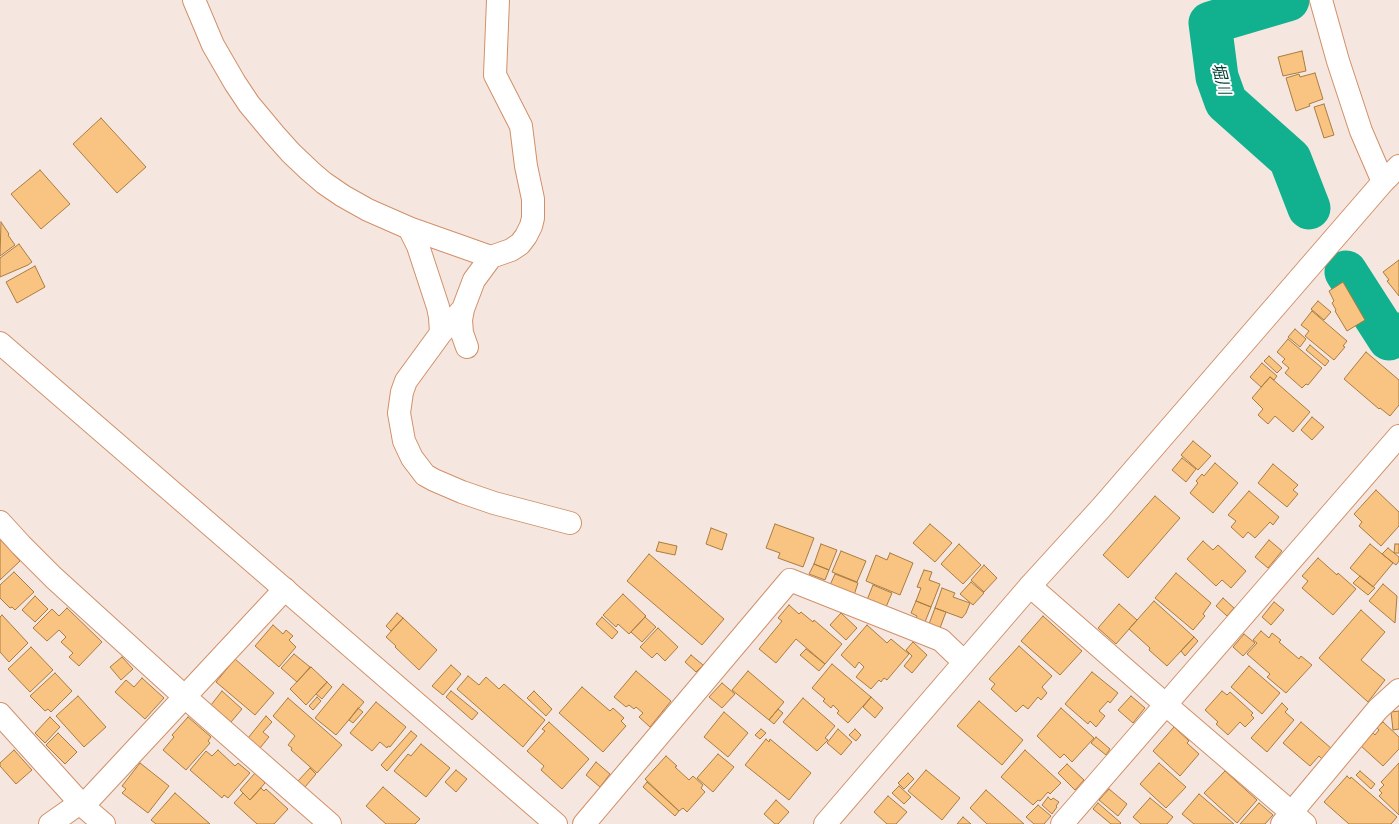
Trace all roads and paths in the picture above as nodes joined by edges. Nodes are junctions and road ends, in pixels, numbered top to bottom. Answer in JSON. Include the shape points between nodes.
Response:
{"nodes":[{"id":1,"x":194,"y":0,"type":"edge"},
{"id":2,"x":498,"y":0,"type":"edge"},
{"id":3,"x":1321,"y":0,"type":"edge"},
{"id":4,"x":1399,"y":166,"type":"edge"},
{"id":5,"x":1383,"y":182,"type":"junction"},
{"id":6,"x":409,"y":228,"type":"junction"},
{"id":7,"x":491,"y":257,"type":"junction"},
{"id":8,"x":462,"y":309,"type":"junction"},
{"id":9,"x":441,"y":333,"type":"junction"},
{"id":10,"x":0,"y":343,"type":"edge"},
{"id":11,"x":467,"y":346,"type":"dead end"},
{"id":12,"x":1399,"y":436,"type":"edge"},
{"id":13,"x":0,"y":522,"type":"edge"},
{"id":14,"x":570,"y":523,"type":"dead end"},
{"id":15,"x":1030,"y":586,"type":"junction"},
{"id":16,"x":285,"y":589,"type":"junction"},
{"id":17,"x":964,"y":662,"type":"junction"},
{"id":18,"x":1399,"y":690,"type":"edge"},
{"id":19,"x":185,"y":697,"type":"junction"},
{"id":20,"x":1165,"y":704,"type":"junction"},
{"id":21,"x":0,"y":714,"type":"edge"},
{"id":22,"x":81,"y":804,"type":"junction"},
{"id":23,"x":1293,"y":820,"type":"edge"},
{"id":24,"x":50,"y":824,"type":"edge"},
{"id":25,"x":104,"y":824,"type":"edge"},
{"id":26,"x":330,"y":824,"type":"edge"},
{"id":27,"x":556,"y":824,"type":"edge"},
{"id":28,"x":584,"y":824,"type":"edge"},
{"id":29,"x":825,"y":824,"type":"edge"},
{"id":30,"x":1062,"y":824,"type":"edge"}],
"edges":[{"from":1,"to":6,"type":"street","via":[[213,45],[235,83],[249,104],[291,154],[343,196]]},
{"from":2,"to":7,"type":"street","via":[[495,75],[521,126],[533,199],[533,218],[520,244]]},
{"from":3,"to":5,"type":"street","via":[[1361,131]]},
{"from":4,"to":5,"type":"street"},
{"from":5,"to":15,"type":"street","via":[[1101,508]]},
{"from":6,"to":7,"type":"street"},
{"from":6,"to":9,"type":"street","via":[[418,246],[438,307]]},
{"from":7,"to":8,"type":"street","via":[[474,280]]},
{"from":8,"to":9,"type":"street"},
{"from":8,"to":11,"type":"street","via":[[462,333]]},
{"from":9,"to":14,"type":"street","via":[[406,381],[402,392],[400,424],[412,458],[425,475],[447,486],[494,503]]},
{"from":10,"to":16,"type":"street"},
{"from":12,"to":20,"type":"street"},
{"from":13,"to":19,"type":"street","via":[[54,578]]},
{"from":15,"to":17,"type":"street"},
{"from":15,"to":20,"type":"street"},
{"from":16,"to":19,"type":"street"},
{"from":16,"to":27,"type":"street"},
{"from":17,"to":28,"type":"street","via":[[941,640],[790,580]]},
{"from":17,"to":29,"type":"street"},
{"from":18,"to":23,"type":"street","via":[[1378,709]]},
{"from":19,"to":22,"type":"street"},
{"from":19,"to":26,"type":"street"},
{"from":20,"to":23,"type":"street"},
{"from":20,"to":30,"type":"street"},
{"from":21,"to":22,"type":"street"},
{"from":22,"to":24,"type":"street"},
{"from":22,"to":25,"type":"street"}]}
